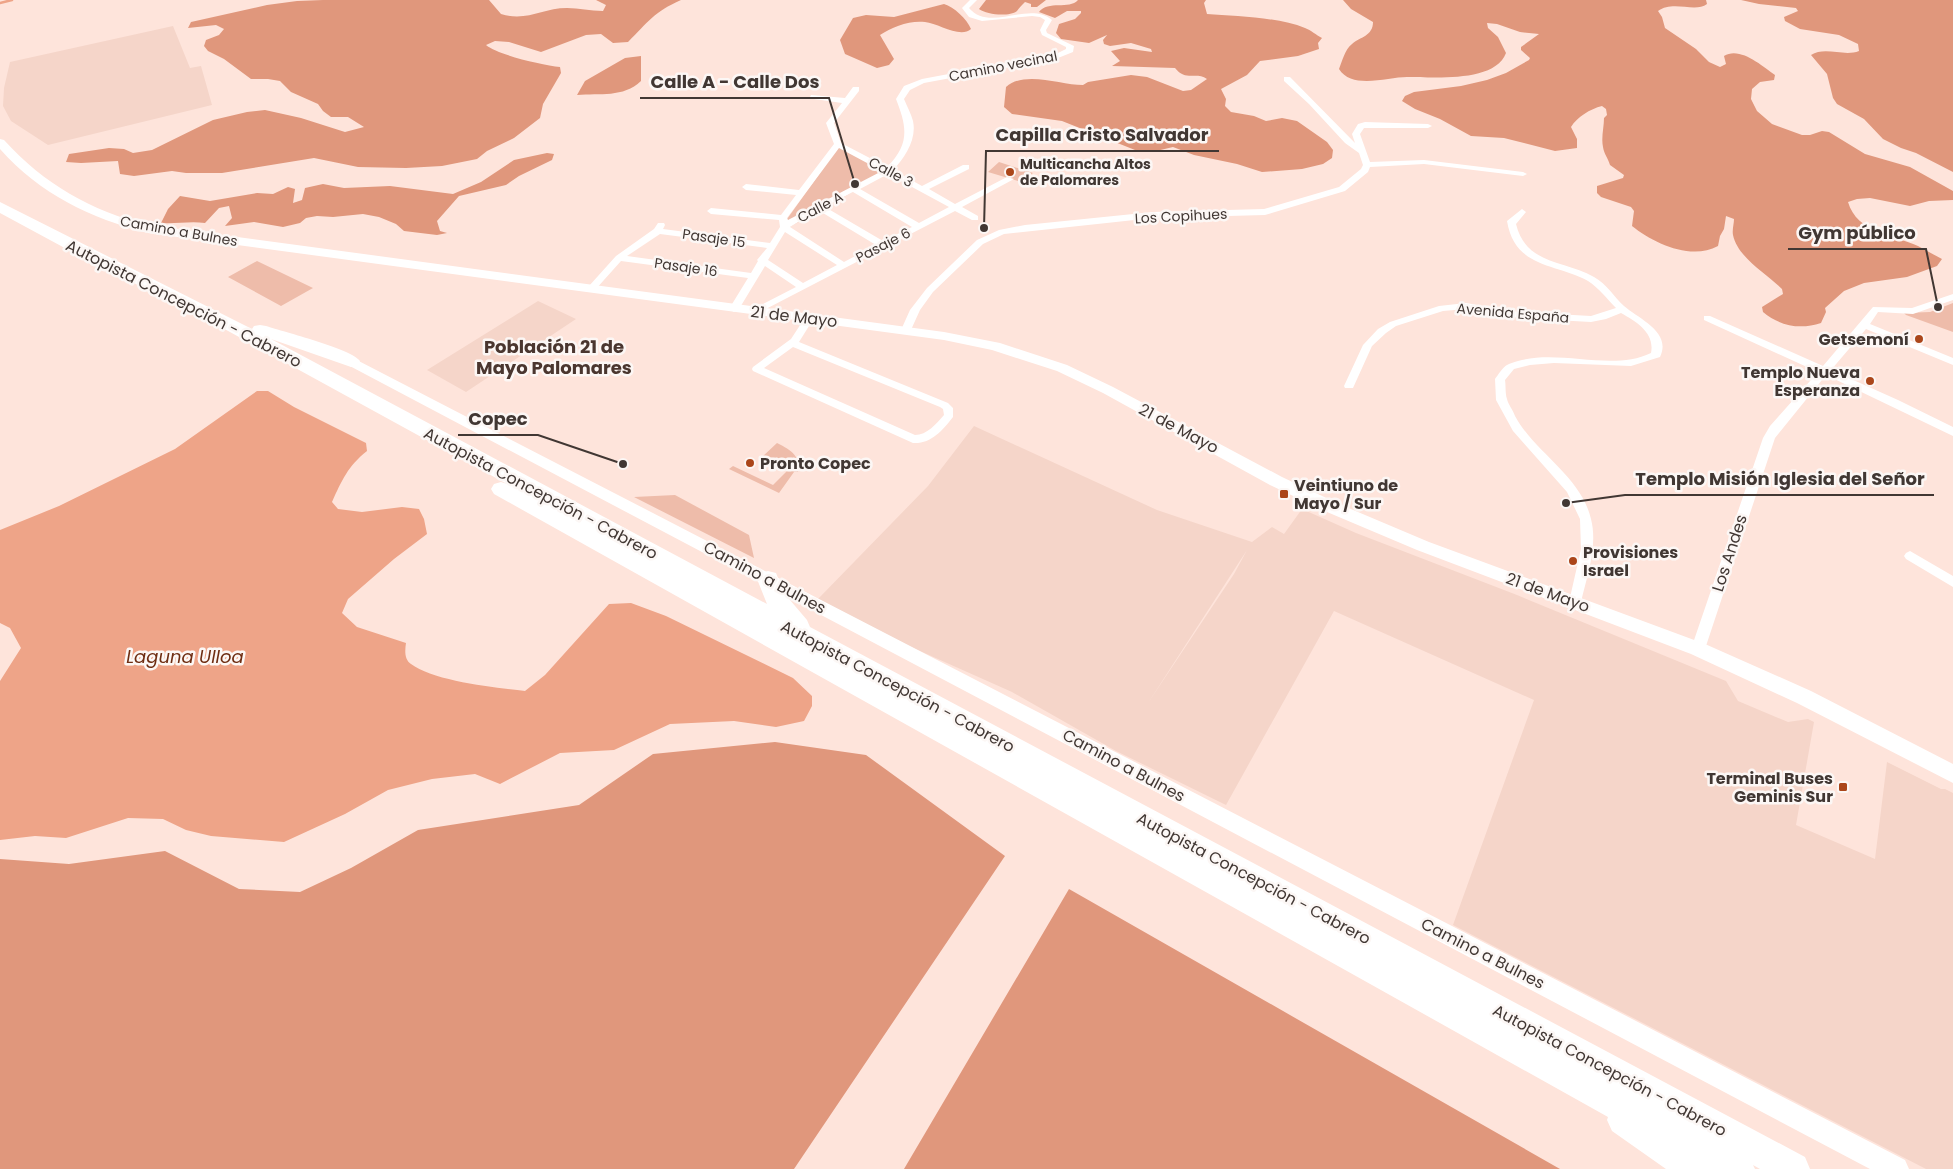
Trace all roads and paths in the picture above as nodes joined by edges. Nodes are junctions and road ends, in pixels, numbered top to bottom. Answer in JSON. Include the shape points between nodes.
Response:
{"nodes":[{"id":1,"x":974,"y":0,"type":"edge"},
{"id":2,"x":1287,"y":79,"type":"dead end"},
{"id":3,"x":856,"y":89,"type":"dead end"},
{"id":4,"x":814,"y":97,"type":"dead end"},
{"id":5,"x":847,"y":101,"type":"junction"},
{"id":6,"x":1428,"y":126,"type":"dead end"},
{"id":7,"x":0,"y":142,"type":"edge"},
{"id":8,"x":838,"y":144,"type":"junction"},
{"id":9,"x":1363,"y":152,"type":"junction"},
{"id":10,"x":1367,"y":165,"type":"junction"},
{"id":11,"x":966,"y":167,"type":"dead end"},
{"id":12,"x":888,"y":171,"type":"junction"},
{"id":13,"x":1523,"y":174,"type":"dead end"},
{"id":14,"x":1010,"y":179,"type":"dead end"},
{"id":15,"x":746,"y":187,"type":"dead end"},
{"id":16,"x":854,"y":189,"type":"junction"},
{"id":17,"x":923,"y":189,"type":"junction"},
{"id":18,"x":803,"y":193,"type":"junction"},
{"id":19,"x":0,"y":207,"type":"edge"},
{"id":20,"x":818,"y":207,"type":"junction"},
{"id":21,"x":956,"y":207,"type":"junction"},
{"id":22,"x":711,"y":211,"type":"dead end"},
{"id":23,"x":1522,"y":212,"type":"dead end"},
{"id":24,"x":976,"y":218,"type":"dead end"},
{"id":25,"x":0,"y":221,"type":"edge"},
{"id":26,"x":784,"y":222,"type":"junction"},
{"id":27,"x":919,"y":226,"type":"junction"},
{"id":28,"x":883,"y":245,"type":"junction"},
{"id":29,"x":771,"y":246,"type":"junction"},
{"id":30,"x":354,"y":257,"type":"joint"},
{"id":31,"x":619,"y":258,"type":"junction"},
{"id":32,"x":762,"y":260,"type":"junction"},
{"id":33,"x":844,"y":266,"type":"junction"},
{"id":34,"x":753,"y":276,"type":"junction"},
{"id":35,"x":803,"y":287,"type":"junction"},
{"id":36,"x":592,"y":288,"type":"junction"},
{"id":37,"x":1953,"y":297,"type":"edge"},
{"id":38,"x":734,"y":309,"type":"junction"},
{"id":39,"x":1622,"y":309,"type":"junction"},
{"id":40,"x":756,"y":311,"type":"junction"},
{"id":41,"x":214,"y":316,"type":"junction"},
{"id":42,"x":809,"y":318,"type":"junction"},
{"id":43,"x":1707,"y":318,"type":"dead end"},
{"id":44,"x":1864,"y":325,"type":"junction"},
{"id":45,"x":906,"y":330,"type":"junction"},
{"id":46,"x":792,"y":343,"type":"junction"},
{"id":47,"x":351,"y":361,"type":"joint"},
{"id":48,"x":1953,"y":362,"type":"edge"},
{"id":49,"x":1824,"y":371,"type":"junction"},
{"id":50,"x":1349,"y":386,"type":"dead end"},
{"id":51,"x":1953,"y":432,"type":"edge"},
{"id":52,"x":1910,"y":556,"type":"dead end"},
{"id":53,"x":768,"y":579,"type":"junction"},
{"id":54,"x":1953,"y":582,"type":"edge"},
{"id":55,"x":1575,"y":602,"type":"junction"},
{"id":56,"x":814,"y":641,"type":"junction"},
{"id":57,"x":1698,"y":649,"type":"junction"},
{"id":58,"x":1953,"y":774,"type":"edge"},
{"id":59,"x":1564,"y":1076,"type":"junction"},
{"id":60,"x":1695,"y":1169,"type":"edge"},
{"id":61,"x":1738,"y":1169,"type":"edge"},
{"id":62,"x":1793,"y":1169,"type":"edge"},
{"id":63,"x":1896,"y":1169,"type":"edge"}],
"edges":[{"from":1,"to":12,"type":"street","name":"Camino vecinal","via":[[965,8],[968,14],[976,17],[1029,12],[1043,14],[1049,20],[1043,30],[1045,36],[1063,42],[1070,46],[1070,50],[1058,56],[929,80],[907,88],[900,99],[908,122],[904,154]]},
{"from":2,"to":9,"type":"street"},
{"from":3,"to":5,"type":"street"},
{"from":4,"to":5,"type":"street"},
{"from":5,"to":8,"type":"street","via":[[830,123]]},
{"from":6,"to":9,"type":"street","via":[[1365,124],[1356,134]]},
{"from":7,"to":30,"type":"street","name":"Camino a Bulnes","via":[[48,188],[111,219],[188,236]]},
{"from":8,"to":12,"type":"street","name":"Calle 3"},
{"from":8,"to":18,"type":"street"},
{"from":9,"to":10,"type":"street"},
{"from":10,"to":13,"type":"street","via":[[1424,162]]},
{"from":10,"to":45,"type":"street","name":"Los Copihues","via":[[1358,178],[1336,191],[1265,212],[1153,215],[996,234],[976,246],[930,290],[915,310]]},
{"from":11,"to":17,"type":"street"},
{"from":12,"to":16,"type":"street","name":"Calle A"},
{"from":12,"to":17,"type":"street","name":"Calle 3"},
{"from":14,"to":21,"type":"street","name":"Pasaje 6"},
{"from":15,"to":18,"type":"street"},
{"from":16,"to":20,"type":"street","name":"Calle A"},
{"from":16,"to":27,"type":"street"},
{"from":17,"to":21,"type":"street","name":"Calle 3"},
{"from":18,"to":26,"type":"street"},
{"from":19,"to":41,"type":"highway","name":"Autopista Concepción - Cabrero"},
{"from":20,"to":26,"type":"street","name":"Calle A"},
{"from":20,"to":28,"type":"street"},
{"from":21,"to":24,"type":"street","name":"Calle 3"},
{"from":21,"to":27,"type":"street","name":"Pasaje 6"},
{"from":22,"to":26,"type":"street"},
{"from":23,"to":39,"type":"street","via":[[1511,221],[1512,228],[1529,254],[1544,264],[1591,279]]},
{"from":25,"to":59,"type":"highway","name":"Autopista Concepción - Cabrero","via":[[202,325]]},
{"from":26,"to":29,"type":"street","name":"Calle A"},
{"from":26,"to":33,"type":"street"},
{"from":27,"to":28,"type":"street","name":"Pasaje 6"},
{"from":28,"to":33,"type":"street","name":"Pasaje 6"},
{"from":29,"to":31,"type":"street","name":"Pasaje 15","via":[[660,227]]},
{"from":29,"to":32,"type":"street","name":"Calle A"},
{"from":30,"to":36,"type":"street","name":"21 de Mayo"},
{"from":31,"to":34,"type":"street","name":"Pasaje 16"},
{"from":31,"to":36,"type":"street"},
{"from":32,"to":34,"type":"street","name":"Calle A"},
{"from":32,"to":35,"type":"street"},
{"from":33,"to":35,"type":"street","name":"Pasaje 6"},
{"from":34,"to":38,"type":"street","name":"Calle A"},
{"from":35,"to":40,"type":"street","name":"Pasaje 6"},
{"from":36,"to":38,"type":"street","name":"21 de Mayo"},
{"from":37,"to":44,"type":"street","name":"Los Andes","via":[[1913,311],[1876,309]]},
{"from":38,"to":40,"type":"street","name":"21 de Mayo"},
{"from":39,"to":50,"type":"street","name":"Avenida España","via":[[1591,319],[1519,315],[1466,306],[1442,308],[1393,324],[1382,331],[1368,345]]},
{"from":39,"to":55,"type":"street","via":[[1656,336],[1659,348],[1656,355],[1627,364],[1530,360],[1509,368],[1499,385],[1504,405],[1519,434],[1564,480],[1586,519],[1589,538]]},
{"from":40,"to":42,"type":"street","name":"21 de Mayo"},
{"from":41,"to":47,"type":"highway"},
{"from":41,"to":56,"type":"highway","name":"Autopista Concepción - Cabrero"},
{"from":42,"to":45,"type":"street","name":"21 de Mayo"},
{"from":42,"to":46,"type":"street","via":[[800,336]]},
{"from":43,"to":49,"type":"street"},
{"from":44,"to":48,"type":"street"},
{"from":44,"to":49,"type":"street","name":"Los Andes"},
{"from":45,"to":55,"type":"street","name":"21 de Mayo","via":[[995,346],[1062,368],[1333,508],[1423,546]]},
{"from":46,"to":46,"type":"street","via":[[757,369],[913,439],[928,437],[949,415],[950,411],[944,405]]},
{"from":47,"to":53,"type":"street","name":"Camino a Bulnes"},
{"from":49,"to":51,"type":"street"},
{"from":49,"to":57,"type":"street","name":"Los Andes","via":[[1769,438]]},
{"from":52,"to":54,"type":"street"},
{"from":53,"to":56,"type":"highway","via":[[779,605]]},
{"from":53,"to":63,"type":"street","name":"Camino a Bulnes"},
{"from":55,"to":57,"type":"street","name":"21 de Mayo"},
{"from":56,"to":62,"type":"highway","name":"Autopista Concepción - Cabrero"},
{"from":57,"to":58,"type":"street","name":"21 de Mayo","via":[[1813,701]]},
{"from":59,"to":60,"type":"highway","via":[[1642,1135]]},
{"from":59,"to":61,"type":"highway","name":"Autopista Concepción - Cabrero"}]}
